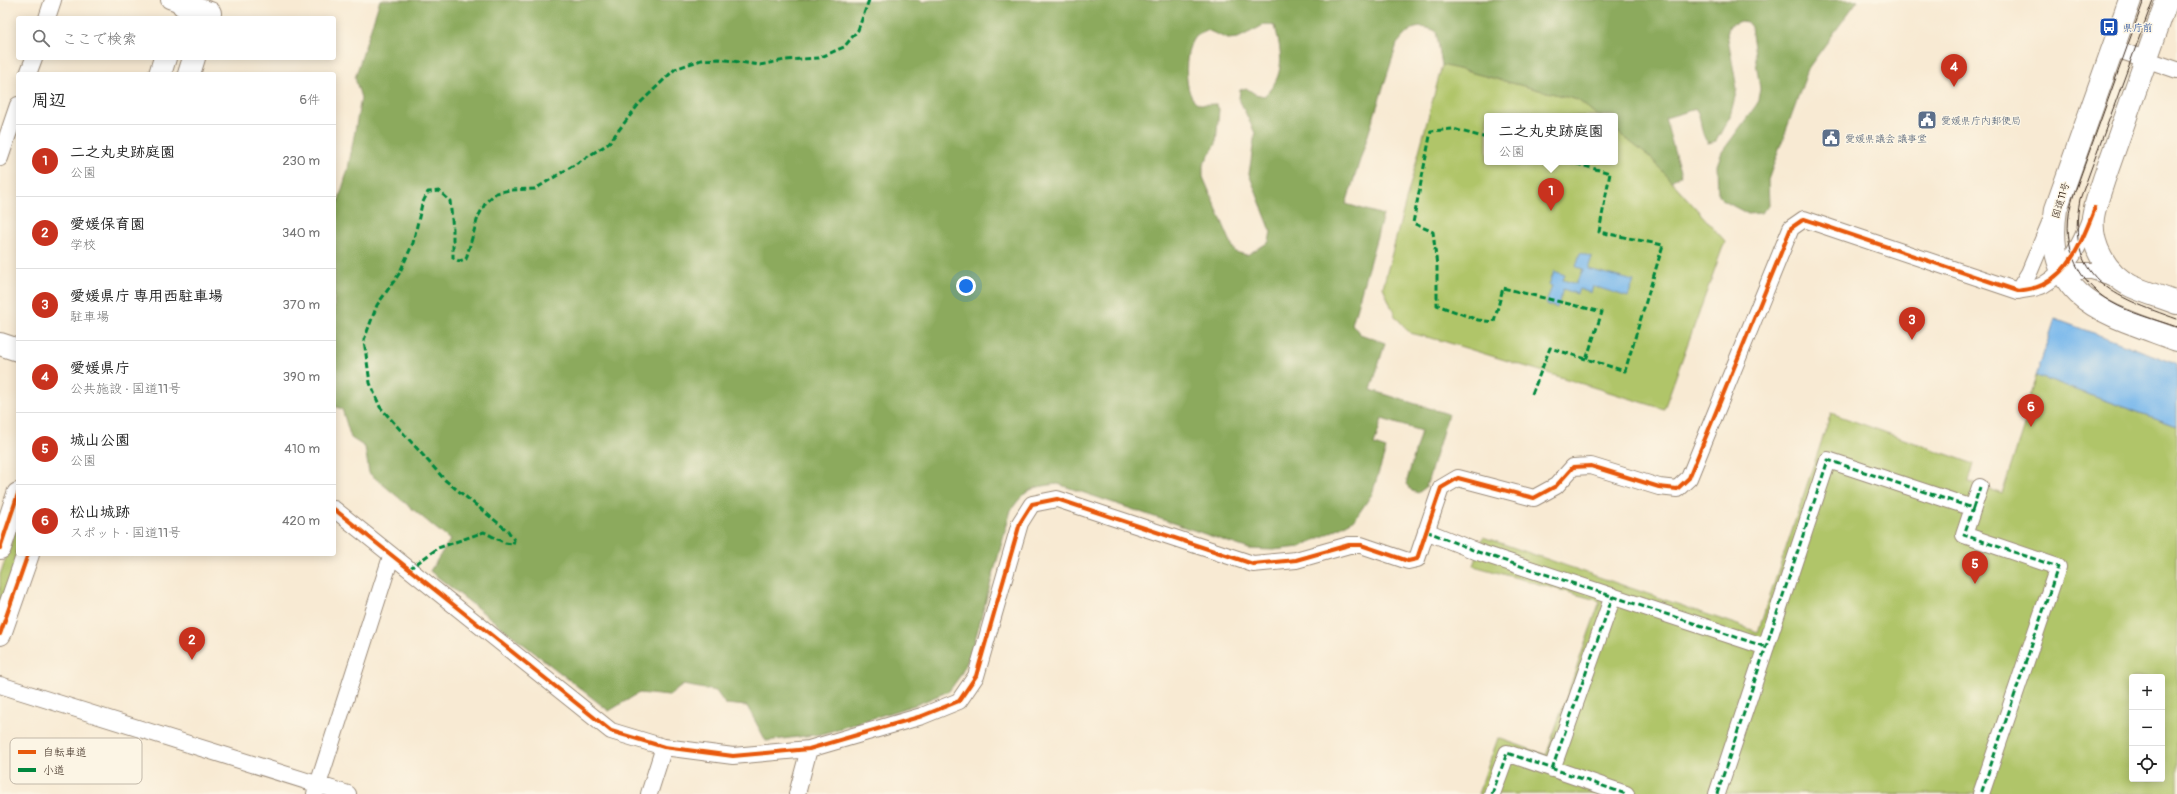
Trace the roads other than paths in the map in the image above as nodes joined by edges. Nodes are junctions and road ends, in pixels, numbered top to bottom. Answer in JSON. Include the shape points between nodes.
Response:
{"nodes":[{"id":1,"x":53,"y":0,"type":"edge"},
{"id":2,"x":2130,"y":0,"type":"edge"},
{"id":3,"x":2167,"y":0,"type":"edge"},
{"id":4,"x":179,"y":6,"type":"edge"},
{"id":5,"x":210,"y":10,"type":"edge"},
{"id":6,"x":48,"y":16,"type":"edge"},
{"id":7,"x":2113,"y":48,"type":"junction"},
{"id":8,"x":2145,"y":59,"type":"junction"},
{"id":9,"x":33,"y":60,"type":"edge"},
{"id":10,"x":164,"y":60,"type":"edge"},
{"id":11,"x":193,"y":60,"type":"edge"},
{"id":12,"x":2177,"y":70,"type":"edge"},
{"id":13,"x":29,"y":72,"type":"edge"},
{"id":14,"x":161,"y":72,"type":"edge"},
{"id":15,"x":190,"y":72,"type":"edge"},
{"id":16,"x":16,"y":111,"type":"edge"},
{"id":17,"x":0,"y":158,"type":"edge"},
{"id":18,"x":2095,"y":208,"type":"junction"},
{"id":19,"x":2056,"y":209,"type":"junction"},
{"id":20,"x":2062,"y":271,"type":"junction"},
{"id":21,"x":2121,"y":280,"type":"junction"},
{"id":22,"x":2018,"y":291,"type":"junction"},
{"id":23,"x":2177,"y":303,"type":"edge"},
{"id":24,"x":2177,"y":340,"type":"edge"},
{"id":25,"x":0,"y":344,"type":"edge"},
{"id":26,"x":16,"y":349,"type":"edge"},
{"id":27,"x":1980,"y":486,"type":"dead end"},
{"id":28,"x":16,"y":507,"type":"edge"},
{"id":29,"x":1973,"y":508,"type":"junction"},
{"id":30,"x":336,"y":511,"type":"edge"},
{"id":31,"x":14,"y":520,"type":"edge"},
{"id":32,"x":1426,"y":532,"type":"junction"},
{"id":33,"x":0,"y":548,"type":"edge"},
{"id":34,"x":27,"y":556,"type":"edge"},
{"id":35,"x":392,"y":556,"type":"junction"},
{"id":36,"x":1612,"y":596,"type":"junction"},
{"id":37,"x":0,"y":634,"type":"edge"},
{"id":38,"x":1766,"y":647,"type":"junction"},
{"id":39,"x":0,"y":685,"type":"edge"},
{"id":40,"x":664,"y":748,"type":"junction"},
{"id":41,"x":809,"y":749,"type":"junction"},
{"id":42,"x":1552,"y":769,"type":"junction"},
{"id":43,"x":317,"y":789,"type":"edge"},
{"id":44,"x":348,"y":794,"type":"edge"},
{"id":45,"x":649,"y":794,"type":"edge"},
{"id":46,"x":797,"y":794,"type":"edge"},
{"id":47,"x":1492,"y":794,"type":"edge"},
{"id":48,"x":1626,"y":794,"type":"edge"},
{"id":49,"x":1717,"y":794,"type":"edge"},
{"id":50,"x":1981,"y":794,"type":"edge"}],
"edges":[{"from":1,"to":6,"type":"street"},
{"from":2,"to":7,"type":"main road","name":"国道11号"},
{"from":3,"to":8,"type":"main road"},
{"from":4,"to":5,"type":"main road"},
{"from":7,"to":8,"type":"street"},
{"from":7,"to":19,"type":"main road","name":"国道11号"},
{"from":8,"to":12,"type":"street"},
{"from":8,"to":18,"type":"main road"},
{"from":9,"to":13,"type":"street"},
{"from":10,"to":14,"type":"main road"},
{"from":11,"to":15,"type":"main road"},
{"from":16,"to":17,"type":"street"},
{"from":18,"to":20,"type":"street","via":[[2081,242]]},
{"from":18,"to":21,"type":"main road","via":[[2093,231],[2097,246],[2104,263]]},
{"from":19,"to":20,"type":"main road","name":"国道11号","via":[[2054,239]]},
{"from":19,"to":22,"type":"street","via":[[2029,273]]},
{"from":20,"to":21,"type":"street","via":[[2092,272]]},
{"from":20,"to":22,"type":"street","via":[[2042,286]]},
{"from":20,"to":24,"type":"main road","name":"国道11号","via":[[2078,294],[2100,309]]},
{"from":21,"to":23,"type":"main road"},
{"from":22,"to":32,"type":"street","via":[[1804,219],[1791,228],[1689,478],[1677,490],[1591,466],[1573,467],[1556,486],[1534,498],[1458,478],[1441,488]]},
{"from":25,"to":26,"type":"main road"},
{"from":27,"to":29,"type":"street"},
{"from":28,"to":31,"type":"main road"},
{"from":29,"to":38,"type":"street","via":[[1828,460]]},
{"from":29,"to":50,"type":"street","via":[[1964,535],[2058,567]]},
{"from":30,"to":35,"type":"street"},
{"from":31,"to":33,"type":"main road"},
{"from":32,"to":36,"type":"street"},
{"from":32,"to":41,"type":"street","via":[[1417,559],[1408,561],[1360,545],[1349,545],[1296,560],[1253,564],[1057,499],[1032,504],[1020,523],[976,676],[959,701],[922,716]]},
{"from":34,"to":37,"type":"main road"},
{"from":35,"to":40,"type":"street","via":[[611,731]]},
{"from":35,"to":43,"type":"street"},
{"from":36,"to":38,"type":"street"},
{"from":36,"to":42,"type":"street"},
{"from":38,"to":49,"type":"street"},
{"from":39,"to":43,"type":"street"},
{"from":40,"to":41,"type":"street","via":[[732,756]]},
{"from":40,"to":45,"type":"street"},
{"from":41,"to":46,"type":"street"},
{"from":42,"to":47,"type":"street","via":[[1507,753]]},
{"from":42,"to":48,"type":"street"},
{"from":43,"to":44,"type":"street"}]}
